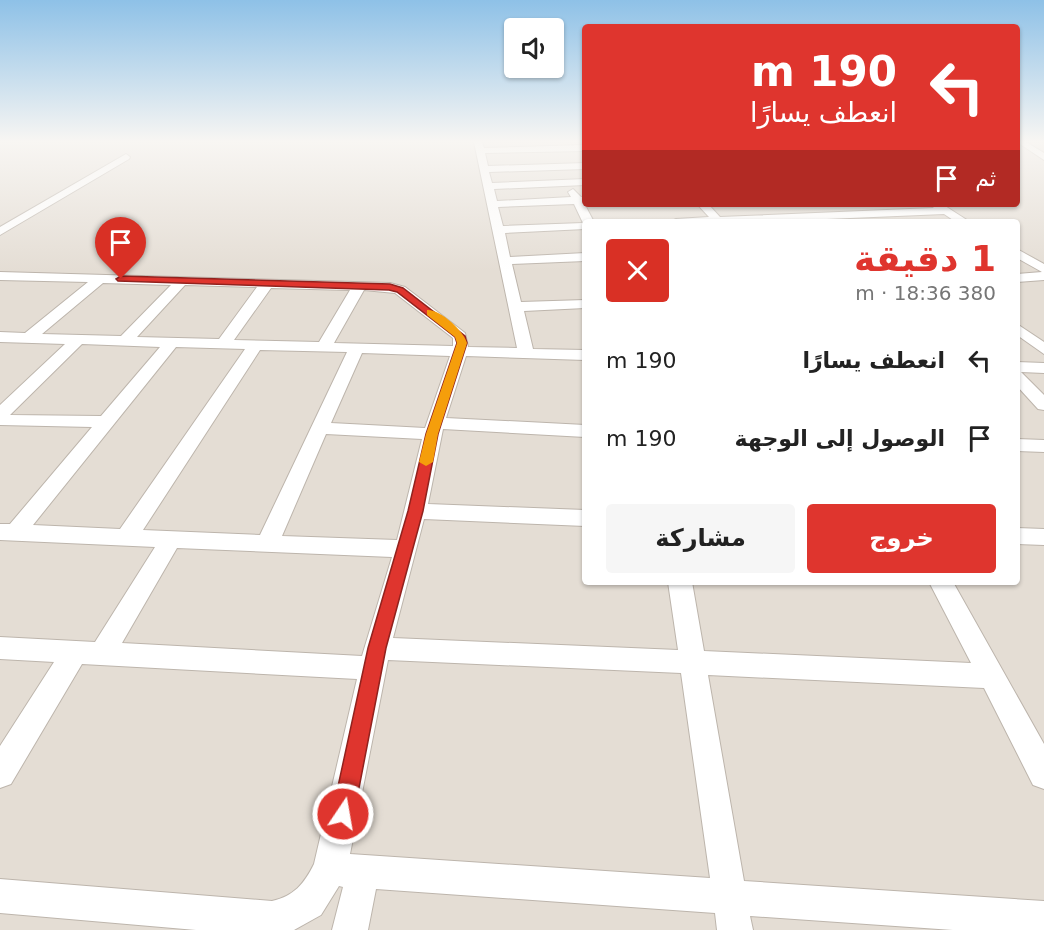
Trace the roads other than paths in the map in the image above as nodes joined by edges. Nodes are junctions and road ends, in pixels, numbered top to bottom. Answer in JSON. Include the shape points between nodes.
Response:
{"nodes":[{"id":1,"x":78,"y":185,"type":"edge"},
{"id":2,"x":504,"y":185,"type":"edge"},
{"id":3,"x":570,"y":185,"type":"edge"},
{"id":4,"x":488,"y":186,"type":"joint"},
{"id":5,"x":581,"y":201,"type":"edge"},
{"id":6,"x":492,"y":204,"type":"junction"},
{"id":7,"x":705,"y":207,"type":"edge"},
{"id":8,"x":852,"y":207,"type":"edge"},
{"id":9,"x":940,"y":207,"type":"edge"},
{"id":10,"x":945,"y":210,"type":"junction"},
{"id":11,"x":863,"y":214,"type":"junction"},
{"id":12,"x":716,"y":219,"type":"edge"},
{"id":13,"x":792,"y":219,"type":"edge"},
{"id":14,"x":869,"y":219,"type":"edge"},
{"id":15,"x":959,"y":219,"type":"edge"},
{"id":16,"x":582,"y":226,"type":"edge"},
{"id":17,"x":498,"y":230,"type":"junction"},
{"id":18,"x":0,"y":232,"type":"edge"},
{"id":19,"x":1020,"y":255,"type":"edge"},
{"id":20,"x":582,"y":257,"type":"edge"},
{"id":21,"x":504,"y":261,"type":"junction"},
{"id":22,"x":1044,"y":269,"type":"edge"},
{"id":23,"x":0,"y":276,"type":"edge"},
{"id":24,"x":1044,"y":276,"type":"edge"},
{"id":25,"x":19,"y":277,"type":"junction"},
{"id":26,"x":1020,"y":278,"type":"edge"},
{"id":27,"x":100,"y":279,"type":"junction"},
{"id":28,"x":183,"y":280,"type":"junction"},
{"id":29,"x":268,"y":282,"type":"junction"},
{"id":30,"x":360,"y":285,"type":"junction"},
{"id":31,"x":0,"y":290,"type":"edge"},
{"id":32,"x":582,"y":304,"type":"edge"},
{"id":33,"x":515,"y":307,"type":"junction"},
{"id":34,"x":1020,"y":330,"type":"edge"},
{"id":35,"x":0,"y":337,"type":"edge"},
{"id":36,"x":28,"y":339,"type":"junction"},
{"id":37,"x":78,"y":340,"type":"junction"},
{"id":38,"x":125,"y":341,"type":"junction"},
{"id":39,"x":171,"y":343,"type":"junction"},
{"id":40,"x":223,"y":345,"type":"junction"},
{"id":41,"x":255,"y":346,"type":"junction"},
{"id":42,"x":323,"y":349,"type":"junction"},
{"id":43,"x":356,"y":349,"type":"junction"},
{"id":44,"x":1044,"y":349,"type":"edge"},
{"id":45,"x":459,"y":352,"type":"junction"},
{"id":46,"x":525,"y":353,"type":"junction"},
{"id":47,"x":582,"y":355,"type":"edge"},
{"id":48,"x":1020,"y":367,"type":"edge"},
{"id":49,"x":1044,"y":368,"type":"edge"},
{"id":50,"x":1020,"y":379,"type":"edge"},
{"id":51,"x":1044,"y":405,"type":"edge"},
{"id":52,"x":0,"y":415,"type":"edge"},
{"id":53,"x":0,"y":420,"type":"edge"},
{"id":54,"x":106,"y":423,"type":"junction"},
{"id":55,"x":320,"y":428,"type":"junction"},
{"id":56,"x":434,"y":429,"type":"junction"},
{"id":57,"x":582,"y":430,"type":"edge"},
{"id":58,"x":1020,"y":445,"type":"edge"},
{"id":59,"x":1044,"y":446,"type":"edge"},
{"id":60,"x":416,"y":511,"type":"junction"},
{"id":61,"x":582,"y":518,"type":"edge"},
{"id":62,"x":8,"y":533,"type":"edge"},
{"id":63,"x":1020,"y":536,"type":"edge"},
{"id":64,"x":1044,"y":537,"type":"edge"},
{"id":65,"x":126,"y":538,"type":"junction"},
{"id":66,"x":171,"y":539,"type":"junction"},
{"id":67,"x":267,"y":543,"type":"junction"},
{"id":68,"x":403,"y":549,"type":"junction"},
{"id":69,"x":680,"y":585,"type":"edge"},
{"id":70,"x":942,"y":585,"type":"edge"},
{"id":71,"x":0,"y":648,"type":"edge"},
{"id":72,"x":88,"y":652,"type":"junction"},
{"id":73,"x":376,"y":658,"type":"junction"},
{"id":74,"x":693,"y":664,"type":"junction"},
{"id":75,"x":992,"y":676,"type":"junction"},
{"id":76,"x":0,"y":773,"type":"edge"},
{"id":77,"x":1044,"y":774,"type":"edge"},
{"id":78,"x":347,"y":871,"type":"junction"},
{"id":79,"x":0,"y":896,"type":"edge"},
{"id":80,"x":729,"y":897,"type":"junction"},
{"id":81,"x":1044,"y":919,"type":"edge"},
{"id":82,"x":350,"y":930,"type":"edge"},
{"id":83,"x":735,"y":930,"type":"edge"}],
"edges":[{"from":1,"to":18,"type":"street"},
{"from":2,"to":4,"type":"street"},
{"from":3,"to":5,"type":"street"},
{"from":4,"to":6,"type":"street"},
{"from":5,"to":6,"type":"street"},
{"from":6,"to":17,"type":"street"},
{"from":7,"to":12,"type":"street"},
{"from":8,"to":11,"type":"street"},
{"from":9,"to":10,"type":"street"},
{"from":10,"to":11,"type":"street"},
{"from":10,"to":15,"type":"street"},
{"from":11,"to":13,"type":"street"},
{"from":11,"to":14,"type":"street"},
{"from":16,"to":17,"type":"street"},
{"from":17,"to":21,"type":"street"},
{"from":19,"to":22,"type":"street"},
{"from":20,"to":21,"type":"street"},
{"from":21,"to":33,"type":"street"},
{"from":23,"to":25,"type":"street"},
{"from":24,"to":26,"type":"street"},
{"from":25,"to":27,"type":"street"},
{"from":25,"to":31,"type":"street"},
{"from":27,"to":28,"type":"street"},
{"from":27,"to":36,"type":"street"},
{"from":28,"to":29,"type":"street"},
{"from":28,"to":38,"type":"street"},
{"from":29,"to":30,"type":"street"},
{"from":29,"to":40,"type":"street"},
{"from":30,"to":42,"type":"street"},
{"from":30,"to":45,"type":"street","via":[[400,290],[460,336]]},
{"from":32,"to":33,"type":"street"},
{"from":33,"to":46,"type":"street"},
{"from":34,"to":44,"type":"street"},
{"from":35,"to":36,"type":"street"},
{"from":36,"to":37,"type":"street"},
{"from":37,"to":38,"type":"street"},
{"from":37,"to":52,"type":"street"},
{"from":38,"to":39,"type":"street"},
{"from":39,"to":40,"type":"street"},
{"from":39,"to":54,"type":"street"},
{"from":40,"to":41,"type":"street"},
{"from":41,"to":42,"type":"street"},
{"from":41,"to":65,"type":"street"},
{"from":42,"to":43,"type":"street"},
{"from":43,"to":45,"type":"street"},
{"from":43,"to":55,"type":"street"},
{"from":45,"to":46,"type":"street"},
{"from":45,"to":56,"type":"street"},
{"from":46,"to":47,"type":"street"},
{"from":48,"to":49,"type":"street"},
{"from":50,"to":51,"type":"street"},
{"from":53,"to":54,"type":"street"},
{"from":54,"to":62,"type":"street"},
{"from":55,"to":56,"type":"street"},
{"from":55,"to":67,"type":"street"},
{"from":56,"to":57,"type":"street"},
{"from":56,"to":60,"type":"street"},
{"from":58,"to":59,"type":"street"},
{"from":60,"to":61,"type":"street"},
{"from":60,"to":68,"type":"street"},
{"from":62,"to":65,"type":"street"},
{"from":63,"to":64,"type":"street"},
{"from":65,"to":66,"type":"street"},
{"from":66,"to":67,"type":"street"},
{"from":66,"to":72,"type":"street"},
{"from":67,"to":68,"type":"street"},
{"from":68,"to":73,"type":"street"},
{"from":69,"to":74,"type":"street"},
{"from":70,"to":75,"type":"street"},
{"from":71,"to":72,"type":"street"},
{"from":72,"to":73,"type":"street"},
{"from":72,"to":76,"type":"street"},
{"from":73,"to":74,"type":"street"},
{"from":73,"to":78,"type":"street"},
{"from":74,"to":75,"type":"street"},
{"from":74,"to":80,"type":"street"},
{"from":75,"to":77,"type":"street"},
{"from":78,"to":79,"type":"street","via":[[295,914],[273,919]]},
{"from":78,"to":80,"type":"street"},
{"from":78,"to":82,"type":"street"},
{"from":80,"to":81,"type":"street"},
{"from":80,"to":83,"type":"street"}]}
